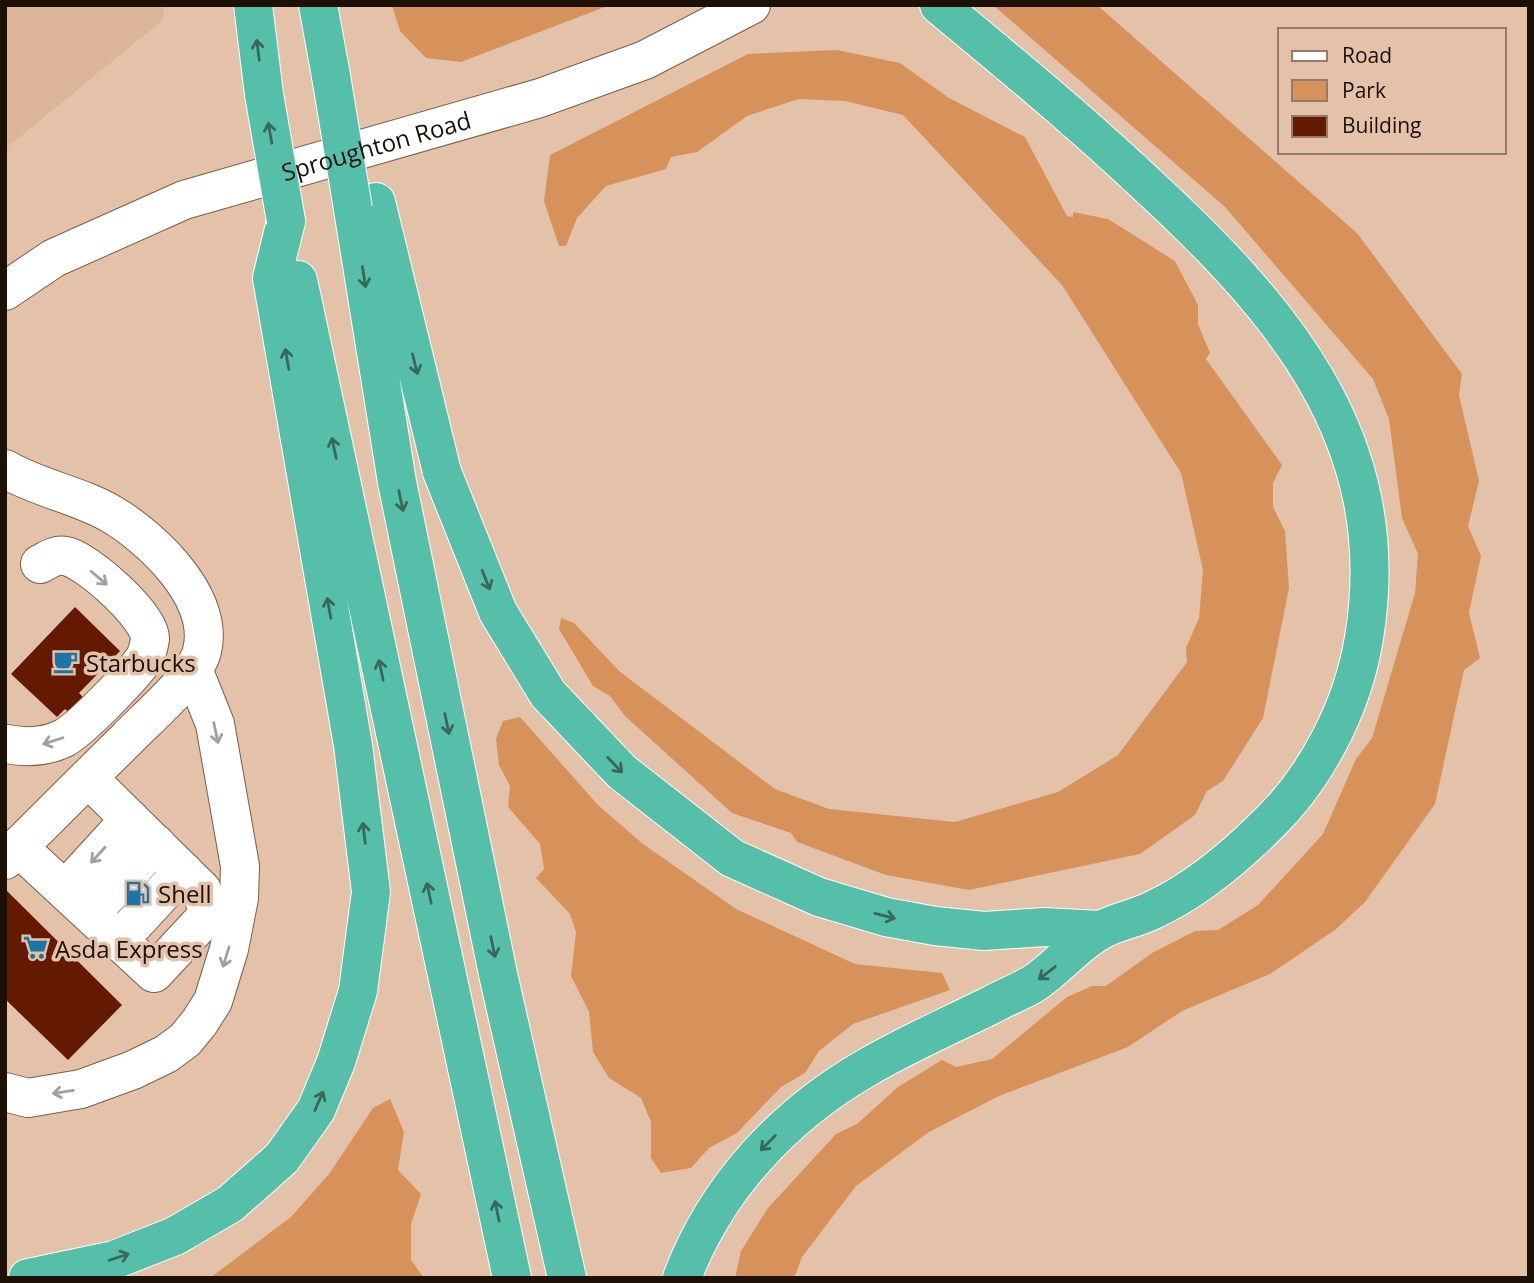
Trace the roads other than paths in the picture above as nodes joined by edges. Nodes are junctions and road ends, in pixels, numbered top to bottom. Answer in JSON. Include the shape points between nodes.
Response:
{"nodes":[{"id":1,"x":253,"y":5,"type":"edge"},
{"id":2,"x":318,"y":5,"type":"edge"},
{"id":3,"x":334,"y":5,"type":"edge"},
{"id":4,"x":751,"y":5,"type":"edge"},
{"id":5,"x":939,"y":5,"type":"edge"},
{"id":6,"x":340,"y":74,"type":"junction"},
{"id":7,"x":365,"y":206,"type":"junction"},
{"id":8,"x":286,"y":221,"type":"junction"},
{"id":9,"x":5,"y":291,"type":"edge"},
{"id":10,"x":5,"y":470,"type":"edge"},
{"id":11,"x":40,"y":564,"type":"dead end"},
{"id":12,"x":193,"y":669,"type":"junction"},
{"id":13,"x":7,"y":744,"type":"edge"},
{"id":14,"x":88,"y":778,"type":"junction"},
{"id":15,"x":143,"y":832,"type":"junction"},
{"id":16,"x":12,"y":853,"type":"edge"},
{"id":17,"x":78,"y":902,"type":"junction"},
{"id":18,"x":1101,"y":930,"type":"junction"},
{"id":19,"x":5,"y":1092,"type":"edge"},
{"id":20,"x":28,"y":1278,"type":"edge"},
{"id":21,"x":512,"y":1278,"type":"edge"},
{"id":22,"x":567,"y":1278,"type":"edge"},
{"id":23,"x":681,"y":1278,"type":"edge"}],
"edges":[{"from":8,"to":1,"type":"highway","one_way":true,"bridge":true},
{"from":2,"to":6,"type":"highway"},
{"from":3,"to":6,"type":"highway"},
{"from":4,"to":9,"type":"street","name":"Sproughton Road","via":[[645,60],[540,98],[184,200],[54,258]]},
{"from":5,"to":18,"type":"highway","via":[[1080,122],[1198,231],[1269,311],[1306,361],[1342,432],[1359,480],[1367,529],[1370,601],[1360,659],[1340,718],[1309,775],[1270,822],[1213,873],[1155,909]]},
{"from":6,"to":7,"type":"highway"},
{"from":7,"to":18,"type":"highway","one_way":true,"via":[[442,472],[498,612],[548,694],[622,772],[732,858],[819,897],[935,926]]},
{"from":7,"to":22,"type":"highway","one_way":true,"via":[[397,482],[498,974]]},
{"from":20,"to":8,"type":"highway","one_way":true,"via":[[114,1260],[175,1236],[230,1204],[282,1158],[316,1110],[358,991],[371,892],[353,745],[272,278]]},
{"from":21,"to":8,"type":"highway","one_way":true},
{"from":10,"to":12,"type":"street","via":[[114,515],[160,554],[194,595],[202,617],[202,652]]},
{"from":11,"to":13,"type":"street","one_way":true,"via":[[66,555],[81,563],[123,597],[145,621],[150,636],[146,657],[72,733],[50,744]]},
{"from":12,"to":14,"type":"street"},
{"from":12,"to":19,"type":"street","one_way":true,"via":[[215,724],[240,866],[229,949],[213,1001],[185,1040],[166,1055],[132,1070],[81,1090],[28,1098]]},
{"from":14,"to":15,"type":"street"},
{"from":14,"to":16,"type":"street"},
{"from":15,"to":17,"type":"street","one_way":true},
{"from":15,"to":17,"type":"street","via":[[202,890],[208,915],[154,973]]},
{"from":16,"to":17,"type":"street"},
{"from":18,"to":23,"type":"highway","one_way":true,"via":[[1034,983],[868,1066],[819,1097],[766,1143],[733,1184],[709,1219]]}]}
